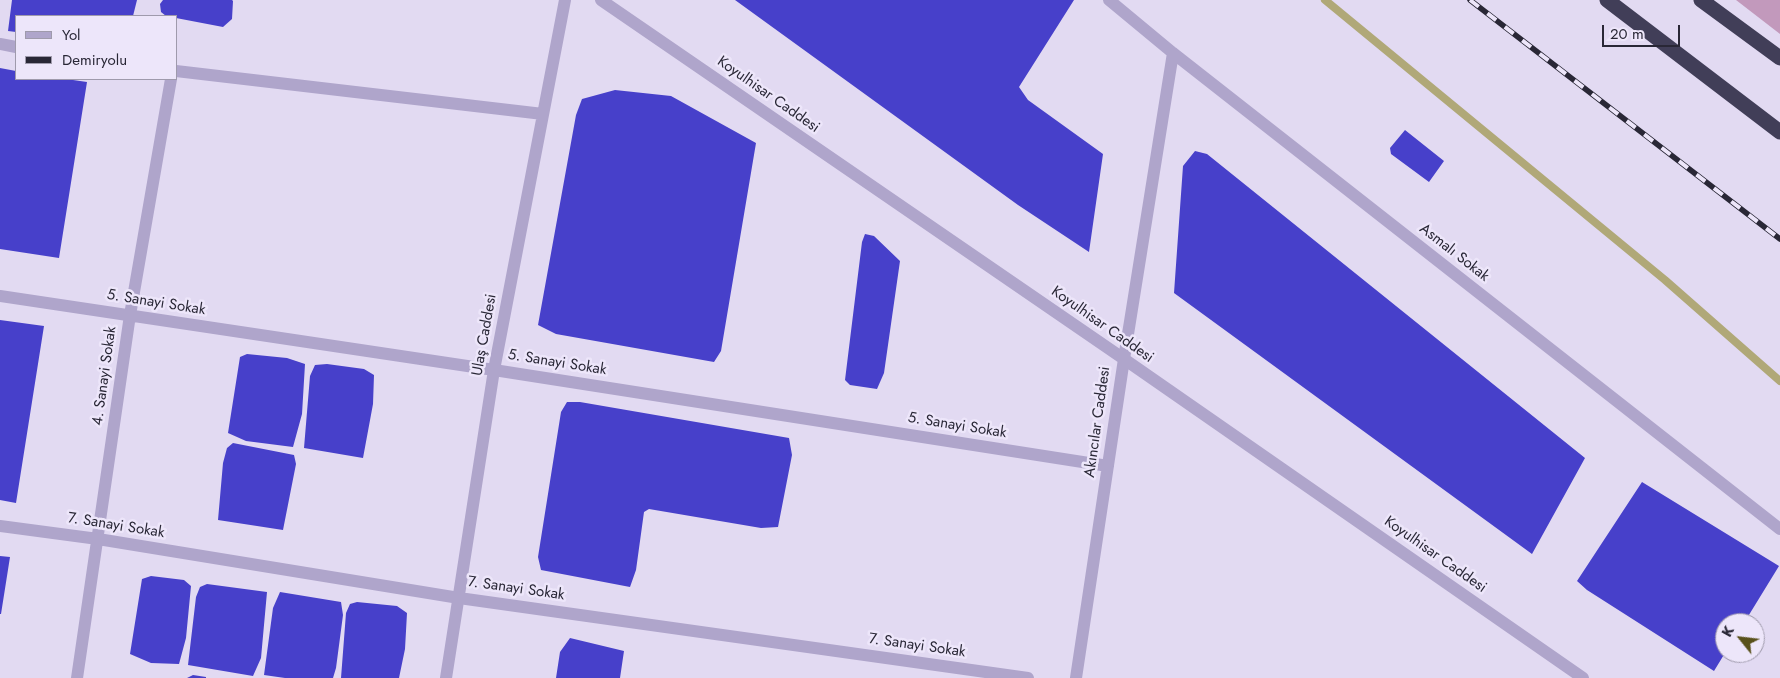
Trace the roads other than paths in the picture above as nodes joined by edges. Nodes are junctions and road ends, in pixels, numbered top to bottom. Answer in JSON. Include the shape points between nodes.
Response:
{"nodes":[{"id":1,"x":565,"y":0,"type":"edge"},
{"id":2,"x":601,"y":0,"type":"edge"},
{"id":3,"x":1109,"y":0,"type":"edge"},
{"id":4,"x":1607,"y":0,"type":"edge"},
{"id":5,"x":1701,"y":0,"type":"edge"},
{"id":6,"x":0,"y":44,"type":"edge"},
{"id":7,"x":15,"y":47,"type":"edge"},
{"id":8,"x":1173,"y":52,"type":"junction"},
{"id":9,"x":1780,"y":58,"type":"edge"},
{"id":10,"x":178,"y":71,"type":"edge"},
{"id":11,"x":171,"y":80,"type":"edge"},
{"id":12,"x":543,"y":114,"type":"junction"},
{"id":13,"x":1780,"y":132,"type":"edge"},
{"id":14,"x":0,"y":296,"type":"edge"},
{"id":15,"x":130,"y":315,"type":"junction"},
{"id":16,"x":1124,"y":359,"type":"junction"},
{"id":17,"x":494,"y":370,"type":"junction"},
{"id":18,"x":1108,"y":466,"type":"junction"},
{"id":19,"x":0,"y":526,"type":"edge"},
{"id":20,"x":1780,"y":529,"type":"edge"},
{"id":21,"x":98,"y":539,"type":"junction"},
{"id":22,"x":459,"y":598,"type":"junction"},
{"id":23,"x":77,"y":678,"type":"edge"},
{"id":24,"x":446,"y":678,"type":"edge"},
{"id":25,"x":1028,"y":678,"type":"edge"},
{"id":26,"x":1076,"y":678,"type":"edge"},
{"id":27,"x":1583,"y":678,"type":"edge"}],
"edges":[{"from":1,"to":12,"type":"street","name":"Ulaş Caddesi"},
{"from":2,"to":16,"type":"street","name":"Koyulhisar Caddesi"},
{"from":3,"to":8,"type":"street","name":"Asmalı Sokak"},
{"from":4,"to":13,"type":"highway"},
{"from":5,"to":9,"type":"highway"},
{"from":6,"to":7,"type":"street"},
{"from":8,"to":16,"type":"street","name":"Akıncılar Caddesi"},
{"from":8,"to":20,"type":"street","name":"Asmalı Sokak"},
{"from":10,"to":12,"type":"street"},
{"from":11,"to":15,"type":"street","name":"4. Sanayi Sokak"},
{"from":12,"to":17,"type":"street","name":"Ulaş Caddesi"},
{"from":14,"to":15,"type":"street","name":"5. Sanayi Sokak"},
{"from":15,"to":17,"type":"street","name":"5. Sanayi Sokak"},
{"from":15,"to":21,"type":"street","name":"4. Sanayi Sokak"},
{"from":16,"to":18,"type":"street","name":"Akıncılar Caddesi"},
{"from":16,"to":27,"type":"street","name":"Koyulhisar Caddesi"},
{"from":17,"to":18,"type":"street","name":"5. Sanayi Sokak"},
{"from":17,"to":22,"type":"street","name":"Ulaş Caddesi"},
{"from":18,"to":26,"type":"street","name":"Akıncılar Caddesi"},
{"from":19,"to":21,"type":"street","name":"7. Sanayi Sokak"},
{"from":21,"to":22,"type":"street","name":"7. Sanayi Sokak"},
{"from":21,"to":23,"type":"street","name":"4. Sanayi Sokak"},
{"from":22,"to":24,"type":"street","name":"Ulaş Caddesi"},
{"from":22,"to":25,"type":"street","name":"7. Sanayi Sokak"}]}
